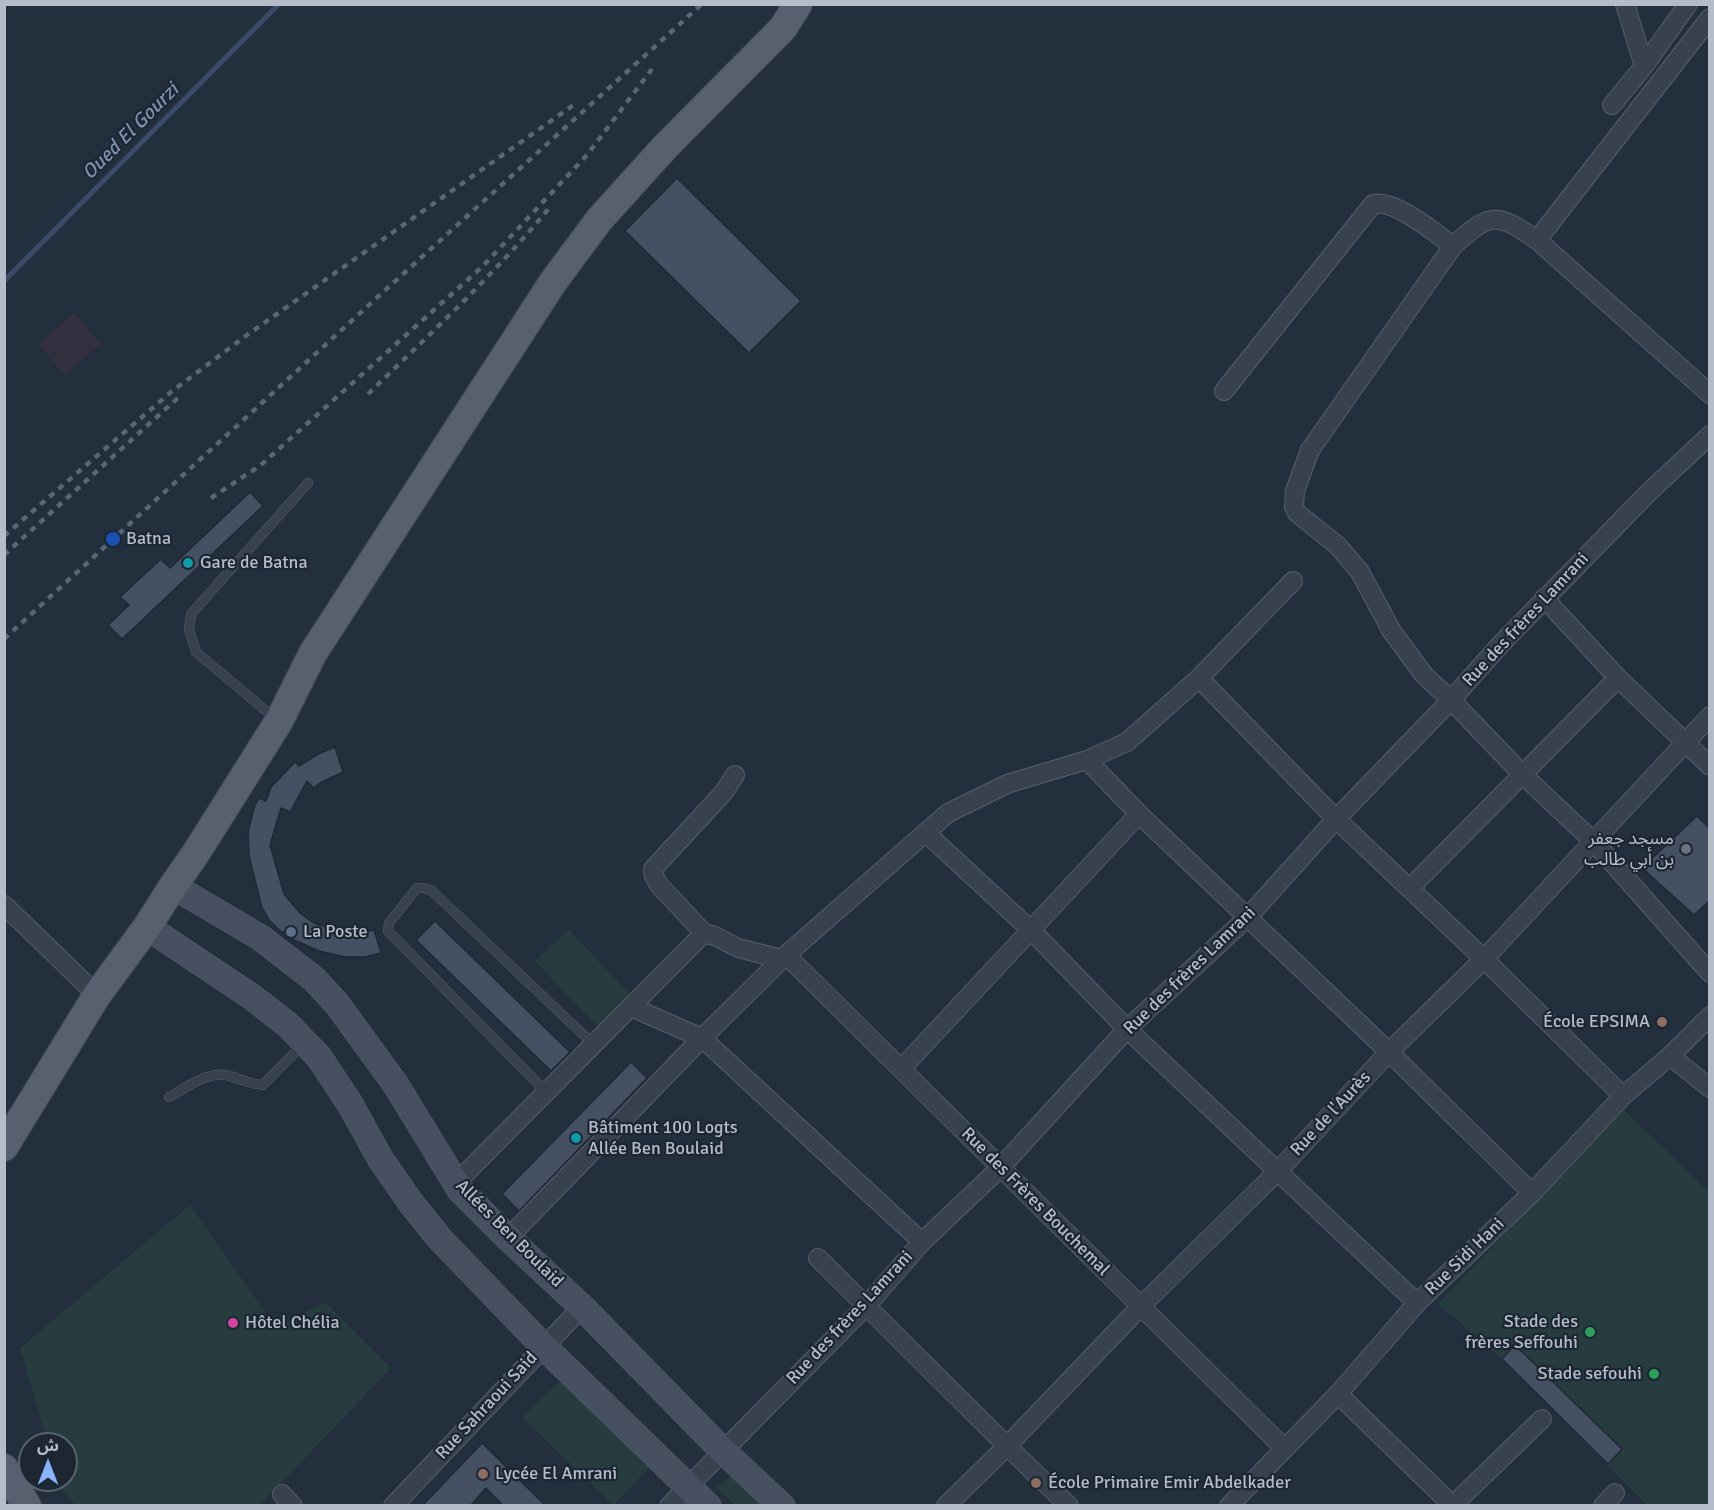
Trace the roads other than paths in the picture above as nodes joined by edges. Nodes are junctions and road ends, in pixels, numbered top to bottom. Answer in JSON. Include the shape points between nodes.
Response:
{"nodes":[{"id":1,"x":798,"y":4,"type":"edge"},
{"id":2,"x":1624,"y":4,"type":"edge"},
{"id":3,"x":1688,"y":4,"type":"edge"},
{"id":4,"x":1710,"y":18,"type":"edge"},
{"id":5,"x":1644,"y":66,"type":"junction"},
{"id":6,"x":1612,"y":105,"type":"dead end"},
{"id":7,"x":1538,"y":240,"type":"junction"},
{"id":8,"x":1453,"y":246,"type":"junction"},
{"id":9,"x":1224,"y":391,"type":"dead end"},
{"id":10,"x":1710,"y":394,"type":"edge"},
{"id":11,"x":1710,"y":435,"type":"edge"},
{"id":12,"x":308,"y":483,"type":"dead end"},
{"id":13,"x":1293,"y":581,"type":"dead end"},
{"id":14,"x":1544,"y":598,"type":"junction"},
{"id":15,"x":1199,"y":678,"type":"junction"},
{"id":16,"x":1618,"y":678,"type":"junction"},
{"id":17,"x":1451,"y":700,"type":"junction"},
{"id":18,"x":1710,"y":716,"type":"edge"},
{"id":19,"x":279,"y":722,"type":"junction"},
{"id":20,"x":1684,"y":742,"type":"junction"},
{"id":21,"x":1087,"y":760,"type":"junction"},
{"id":22,"x":1710,"y":766,"type":"edge"},
{"id":23,"x":735,"y":775,"type":"dead end"},
{"id":24,"x":1523,"y":775,"type":"junction"},
{"id":25,"x":1139,"y":814,"type":"junction"},
{"id":26,"x":1336,"y":819,"type":"junction"},
{"id":27,"x":926,"y":832,"type":"junction"},
{"id":28,"x":1594,"y":842,"type":"junction"},
{"id":29,"x":173,"y":886,"type":"junction"},
{"id":30,"x":1410,"y":888,"type":"junction"},
{"id":31,"x":4,"y":905,"type":"edge"},
{"id":32,"x":1248,"y":917,"type":"junction"},
{"id":33,"x":147,"y":927,"type":"junction"},
{"id":34,"x":1032,"y":931,"type":"junction"},
{"id":35,"x":704,"y":933,"type":"junction"},
{"id":36,"x":780,"y":956,"type":"junction"},
{"id":37,"x":1484,"y":959,"type":"junction"},
{"id":38,"x":1710,"y":973,"type":"edge"},
{"id":39,"x":97,"y":995,"type":"junction"},
{"id":40,"x":631,"y":1006,"type":"junction"},
{"id":41,"x":1710,"y":1016,"type":"edge"},
{"id":42,"x":1127,"y":1029,"type":"junction"},
{"id":43,"x":702,"y":1038,"type":"junction"},
{"id":44,"x":304,"y":1042,"type":"junction"},
{"id":45,"x":593,"y":1044,"type":"junction"},
{"id":46,"x":1389,"y":1052,"type":"junction"},
{"id":47,"x":1670,"y":1056,"type":"junction"},
{"id":48,"x":901,"y":1069,"type":"junction"},
{"id":49,"x":1710,"y":1088,"type":"edge"},
{"id":50,"x":546,"y":1092,"type":"junction"},
{"id":51,"x":1623,"y":1096,"type":"junction"},
{"id":52,"x":169,"y":1097,"type":"dead end"},
{"id":53,"x":4,"y":1148,"type":"edge"},
{"id":54,"x":1000,"y":1167,"type":"junction"},
{"id":55,"x":1278,"y":1171,"type":"junction"},
{"id":56,"x":456,"y":1183,"type":"junction"},
{"id":57,"x":1532,"y":1192,"type":"junction"},
{"id":58,"x":508,"y":1238,"type":"junction"},
{"id":59,"x":922,"y":1242,"type":"junction"},
{"id":60,"x":818,"y":1258,"type":"dead end"},
{"id":61,"x":1417,"y":1303,"type":"junction"},
{"id":62,"x":867,"y":1305,"type":"junction"},
{"id":63,"x":582,"y":1306,"type":"junction"},
{"id":64,"x":1140,"y":1307,"type":"junction"},
{"id":65,"x":543,"y":1346,"type":"junction"},
{"id":66,"x":1338,"y":1394,"type":"junction"},
{"id":67,"x":1542,"y":1419,"type":"dead end"},
{"id":68,"x":1007,"y":1446,"type":"junction"},
{"id":69,"x":1284,"y":1448,"type":"junction"},
{"id":70,"x":722,"y":1450,"type":"junction"},
{"id":71,"x":4,"y":1468,"type":"edge"},
{"id":72,"x":687,"y":1486,"type":"junction"},
{"id":73,"x":1241,"y":1502,"type":"edge"},
{"id":74,"x":1453,"y":1505,"type":"edge"},
{"id":75,"x":27,"y":1506,"type":"edge"},
{"id":76,"x":393,"y":1506,"type":"edge"},
{"id":77,"x":669,"y":1506,"type":"edge"},
{"id":78,"x":708,"y":1506,"type":"edge"},
{"id":79,"x":782,"y":1506,"type":"edge"},
{"id":80,"x":946,"y":1506,"type":"edge"},
{"id":81,"x":1069,"y":1506,"type":"edge"}],
"edges":[{"from":1,"to":19,"type":"main road","via":[[783,28],[599,220],[553,282],[313,653]]},
{"from":2,"to":5,"type":"street"},
{"from":3,"to":5,"type":"street"},
{"from":4,"to":7,"type":"street"},
{"from":5,"to":6,"type":"street"},
{"from":7,"to":8,"type":"street","via":[[1513,224],[1486,220]]},
{"from":7,"to":10,"type":"street"},
{"from":8,"to":9,"type":"street","via":[[1395,207],[1372,204]]},
{"from":8,"to":17,"type":"street","via":[[1310,450],[1293,501],[1297,513],[1338,546],[1360,572],[1391,630],[1424,675]]},
{"from":11,"to":14,"type":"street","name":"Rue des frères Lamrani"},
{"from":12,"to":19,"type":"lane","via":[[191,614],[189,630],[196,652]]},
{"from":13,"to":15,"type":"street"},
{"from":14,"to":16,"type":"street"},
{"from":14,"to":17,"type":"street","name":"Rue des frères Lamrani"},
{"from":15,"to":21,"type":"street","via":[[1127,742]]},
{"from":15,"to":26,"type":"street"},
{"from":16,"to":20,"type":"street"},
{"from":16,"to":24,"type":"street"},
{"from":17,"to":24,"type":"street"},
{"from":17,"to":26,"type":"street","name":"Rue des frères Lamrani"},
{"from":18,"to":20,"type":"street","name":"Rue de l'Aurès"},
{"from":19,"to":29,"type":"main road"},
{"from":20,"to":22,"type":"street"},
{"from":20,"to":28,"type":"street","name":"Rue de l'Aurès"},
{"from":21,"to":25,"type":"street"},
{"from":21,"to":27,"type":"street","via":[[1006,784],[948,813]]},
{"from":23,"to":35,"type":"street","via":[[653,869],[659,885]]},
{"from":24,"to":28,"type":"street"},
{"from":24,"to":30,"type":"street"},
{"from":25,"to":32,"type":"street"},
{"from":25,"to":34,"type":"street"},
{"from":26,"to":30,"type":"street"},
{"from":26,"to":32,"type":"street","name":"Rue des frères Lamrani"},
{"from":27,"to":34,"type":"street"},
{"from":27,"to":36,"type":"street"},
{"from":28,"to":37,"type":"street","name":"Rue de l'Aurès"},
{"from":28,"to":38,"type":"street"},
{"from":29,"to":33,"type":"main road"},
{"from":29,"to":56,"type":"main road","name":"Allées Ben Boulaid","via":[[261,938],[314,979],[396,1084]]},
{"from":30,"to":37,"type":"street"},
{"from":31,"to":39,"type":"street"},
{"from":32,"to":42,"type":"street","name":"Rue des frères Lamrani"},
{"from":32,"to":46,"type":"street"},
{"from":33,"to":39,"type":"main road"},
{"from":33,"to":44,"type":"main road","via":[[252,997],[288,1024]]},
{"from":34,"to":42,"type":"street"},
{"from":34,"to":48,"type":"street"},
{"from":35,"to":36,"type":"street","via":[[738,948]]},
{"from":35,"to":40,"type":"street"},
{"from":36,"to":43,"type":"street"},
{"from":36,"to":48,"type":"street","name":"Rue des Frères Bouchemal"},
{"from":37,"to":46,"type":"street","name":"Rue de l'Aurès"},
{"from":37,"to":51,"type":"street"},
{"from":39,"to":53,"type":"main road"},
{"from":40,"to":43,"type":"street"},
{"from":40,"to":45,"type":"street"},
{"from":41,"to":47,"type":"street","name":"Rue Sidi Hani"},
{"from":42,"to":54,"type":"street","name":"Rue des frères Lamrani"},
{"from":42,"to":55,"type":"street"},
{"from":43,"to":58,"type":"street"},
{"from":43,"to":59,"type":"street"},
{"from":44,"to":52,"type":"lane","via":[[263,1085],[223,1074]]},
{"from":44,"to":65,"type":"main road","via":[[319,1057],[381,1160],[425,1221]]},
{"from":45,"to":50,"type":"street"},
{"from":45,"to":50,"type":"lane","via":[[432,891],[417,888],[389,923],[388,931]]},
{"from":46,"to":55,"type":"street","name":"Rue de l'Aurès"},
{"from":46,"to":57,"type":"street"},
{"from":47,"to":49,"type":"street"},
{"from":47,"to":51,"type":"street","name":"Rue Sidi Hani"},
{"from":48,"to":54,"type":"street","name":"Rue des Frères Bouchemal"},
{"from":50,"to":56,"type":"street"},
{"from":51,"to":57,"type":"street","name":"Rue Sidi Hani"},
{"from":54,"to":59,"type":"street","name":"Rue des frères Lamrani"},
{"from":54,"to":64,"type":"street","name":"Rue des Frères Bouchemal"},
{"from":55,"to":61,"type":"street"},
{"from":55,"to":64,"type":"street","name":"Rue de l'Aurès"},
{"from":56,"to":58,"type":"main road","name":"Allées Ben Boulaid"},
{"from":57,"to":61,"type":"street","name":"Rue Sidi Hani"},
{"from":58,"to":63,"type":"main road","name":"Allées Ben Boulaid"},
{"from":59,"to":62,"type":"street","name":"Rue des frères Lamrani"},
{"from":60,"to":62,"type":"street"},
{"from":61,"to":66,"type":"street","name":"Rue Sidi Hani"},
{"from":62,"to":68,"type":"street"},
{"from":62,"to":70,"type":"street","name":"Rue des frères Lamrani"},
{"from":63,"to":65,"type":"street","name":"Rue Sahraoui Said"},
{"from":63,"to":70,"type":"main road","name":"Allées Ben Boulaid"},
{"from":64,"to":68,"type":"street","name":"Rue de l'Aurès"},
{"from":64,"to":69,"type":"street","name":"Rue des Frères Bouchemal"},
{"from":65,"to":72,"type":"main road"},
{"from":65,"to":76,"type":"street","name":"Rue Sahraoui Said"},
{"from":66,"to":69,"type":"street","name":"Rue Sidi Hani"},
{"from":66,"to":74,"type":"street"},
{"from":67,"to":74,"type":"street"},
{"from":68,"to":80,"type":"street","name":"Rue de l'Aurès"},
{"from":68,"to":81,"type":"street"},
{"from":69,"to":73,"type":"street","name":"Rue Sidi Hani"},
{"from":70,"to":72,"type":"street","name":"Rue des frères Lamrani"},
{"from":70,"to":79,"type":"main road","name":"Allées Ben Boulaid"},
{"from":71,"to":75,"type":"main road"},
{"from":72,"to":77,"type":"street","name":"Rue des frères Lamrani"},
{"from":72,"to":78,"type":"main road"}]}
